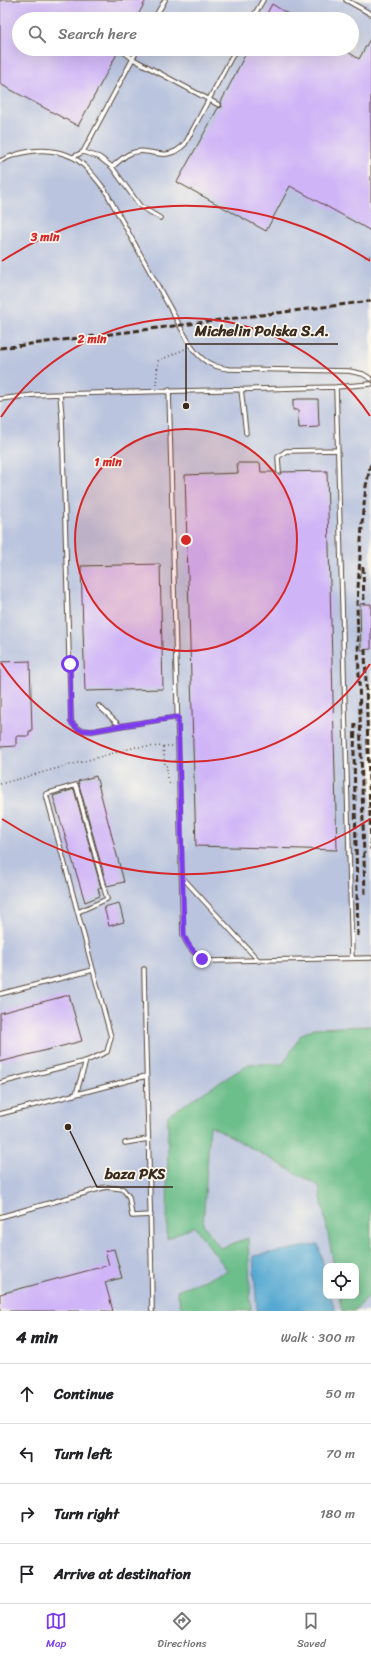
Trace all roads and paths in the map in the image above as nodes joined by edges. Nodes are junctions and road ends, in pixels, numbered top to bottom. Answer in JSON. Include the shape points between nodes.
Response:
{"nodes":[{"id":1,"x":165,"y":0,"type":"edge"},
{"id":2,"x":262,"y":0,"type":"edge"},
{"id":3,"x":346,"y":0,"type":"edge"},
{"id":4,"x":158,"y":12,"type":"edge"},
{"id":5,"x":256,"y":12,"type":"edge"},
{"id":6,"x":371,"y":14,"type":"edge"},
{"id":7,"x":129,"y":56,"type":"edge"},
{"id":8,"x":134,"y":56,"type":"edge"},
{"id":9,"x":232,"y":56,"type":"edge"},
{"id":10,"x":133,"y":59,"type":"junction"},
{"id":11,"x":209,"y":100,"type":"junction"},
{"id":12,"x":219,"y":105,"type":"dead end"},
{"id":13,"x":83,"y":152,"type":"junction"},
{"id":14,"x":73,"y":157,"type":"junction"},
{"id":15,"x":0,"y":161,"type":"edge"},
{"id":16,"x":112,"y":168,"type":"junction"},
{"id":17,"x":160,"y":218,"type":"dead end"},
{"id":18,"x":371,"y":256,"type":"edge"},
{"id":19,"x":365,"y":257,"type":"dead end"},
{"id":20,"x":185,"y":349,"type":"dead end"},
{"id":21,"x":371,"y":379,"type":"edge"},
{"id":22,"x":371,"y":384,"type":"edge"},
{"id":23,"x":156,"y":385,"type":"dead end"},
{"id":24,"x":336,"y":387,"type":"junction"},
{"id":25,"x":241,"y":389,"type":"junction"},
{"id":26,"x":169,"y":390,"type":"junction"},
{"id":27,"x":60,"y":394,"type":"junction"},
{"id":28,"x":0,"y":398,"type":"edge"},
{"id":29,"x":246,"y":433,"type":"dead end"},
{"id":30,"x":338,"y":450,"type":"junction"},
{"id":31,"x":279,"y":472,"type":"dead end"},
{"id":32,"x":99,"y":706,"type":"dead end"},
{"id":33,"x":178,"y":717,"type":"junction"},
{"id":34,"x":120,"y":726,"type":"junction"},
{"id":35,"x":174,"y":746,"type":"dead end"},
{"id":36,"x":163,"y":747,"type":"junction"},
{"id":37,"x":0,"y":784,"type":"edge"},
{"id":38,"x":174,"y":786,"type":"dead end"},
{"id":39,"x":182,"y":877,"type":"junction"},
{"id":40,"x":78,"y":912,"type":"junction"},
{"id":41,"x":352,"y":958,"type":"junction"},
{"id":42,"x":371,"y":958,"type":"edge"},
{"id":43,"x":259,"y":961,"type":"junction"},
{"id":44,"x":144,"y":968,"type":"dead end"},
{"id":45,"x":93,"y":970,"type":"junction"},
{"id":46,"x":0,"y":994,"type":"edge"},
{"id":47,"x":86,"y":1061,"type":"junction"},
{"id":48,"x":146,"y":1076,"type":"junction"},
{"id":49,"x":0,"y":1083,"type":"edge"},
{"id":50,"x":76,"y":1094,"type":"junction"},
{"id":51,"x":0,"y":1114,"type":"edge"},
{"id":52,"x":148,"y":1139,"type":"junction"},
{"id":53,"x":124,"y":1143,"type":"dead end"},
{"id":54,"x":151,"y":1215,"type":"junction"},
{"id":55,"x":0,"y":1217,"type":"edge"},
{"id":56,"x":152,"y":1311,"type":"edge"}],
"edges":[{"from":1,"to":4,"type":"lane"},
{"from":2,"to":5,"type":"lane"},
{"from":3,"to":6,"type":"lane"},
{"from":7,"to":10,"type":"lane"},
{"from":8,"to":10,"type":"lane"},
{"from":9,"to":11,"type":"lane"},
{"from":10,"to":11,"type":"lane"},
{"from":10,"to":13,"type":"lane"},
{"from":11,"to":12,"type":"lane"},
{"from":11,"to":16,"type":"lane","via":[[185,144],[176,152],[165,154],[140,151],[129,154]]},
{"from":13,"to":14,"type":"lane"},
{"from":13,"to":16,"type":"lane","via":[[98,157]]},
{"from":14,"to":15,"type":"lane","via":[[30,150]]},
{"from":14,"to":21,"type":"lane","via":[[94,176],[104,190],[191,346],[207,364],[229,369],[349,371]]},
{"from":16,"to":17,"type":"lane","via":[[140,206]]},
{"from":18,"to":19,"type":"path"},
{"from":20,"to":23,"type":"path","via":[[158,361]]},
{"from":22,"to":24,"type":"lane"},
{"from":24,"to":25,"type":"lane"},
{"from":24,"to":30,"type":"lane"},
{"from":25,"to":26,"type":"lane"},
{"from":25,"to":29,"type":"lane"},
{"from":26,"to":27,"type":"lane"},
{"from":26,"to":33,"type":"lane"},
{"from":27,"to":28,"type":"lane"},
{"from":27,"to":34,"type":"lane","via":[[71,722],[79,730],[92,731]]},
{"from":30,"to":31,"type":"lane","via":[[286,451],[278,457]]},
{"from":30,"to":41,"type":"lane"},
{"from":32,"to":34,"type":"lane"},
{"from":33,"to":34,"type":"lane"},
{"from":33,"to":39,"type":"lane"},
{"from":35,"to":36,"type":"path"},
{"from":36,"to":37,"type":"path","via":[[136,747]]},
{"from":36,"to":38,"type":"path","via":[[167,783],[173,783]]},
{"from":39,"to":43,"type":"lane"},
{"from":39,"to":43,"type":"lane","via":[[184,936],[193,952],[202,959],[212,962]]},
{"from":40,"to":40,"type":"lane","via":[[107,899],[76,785],[46,794]]},
{"from":40,"to":45,"type":"lane"},
{"from":41,"to":42,"type":"lane"},
{"from":41,"to":43,"type":"lane"},
{"from":44,"to":48,"type":"lane"},
{"from":45,"to":46,"type":"lane"},
{"from":45,"to":47,"type":"lane","via":[[111,1037],[107,1052]]},
{"from":47,"to":49,"type":"lane"},
{"from":47,"to":50,"type":"lane"},
{"from":48,"to":50,"type":"lane"},
{"from":48,"to":52,"type":"lane"},
{"from":50,"to":51,"type":"lane"},
{"from":52,"to":53,"type":"lane"},
{"from":52,"to":54,"type":"lane"},
{"from":54,"to":55,"type":"lane","via":[[132,1216],[129,1197],[122,1189],[106,1187]]},
{"from":54,"to":56,"type":"lane"}]}
